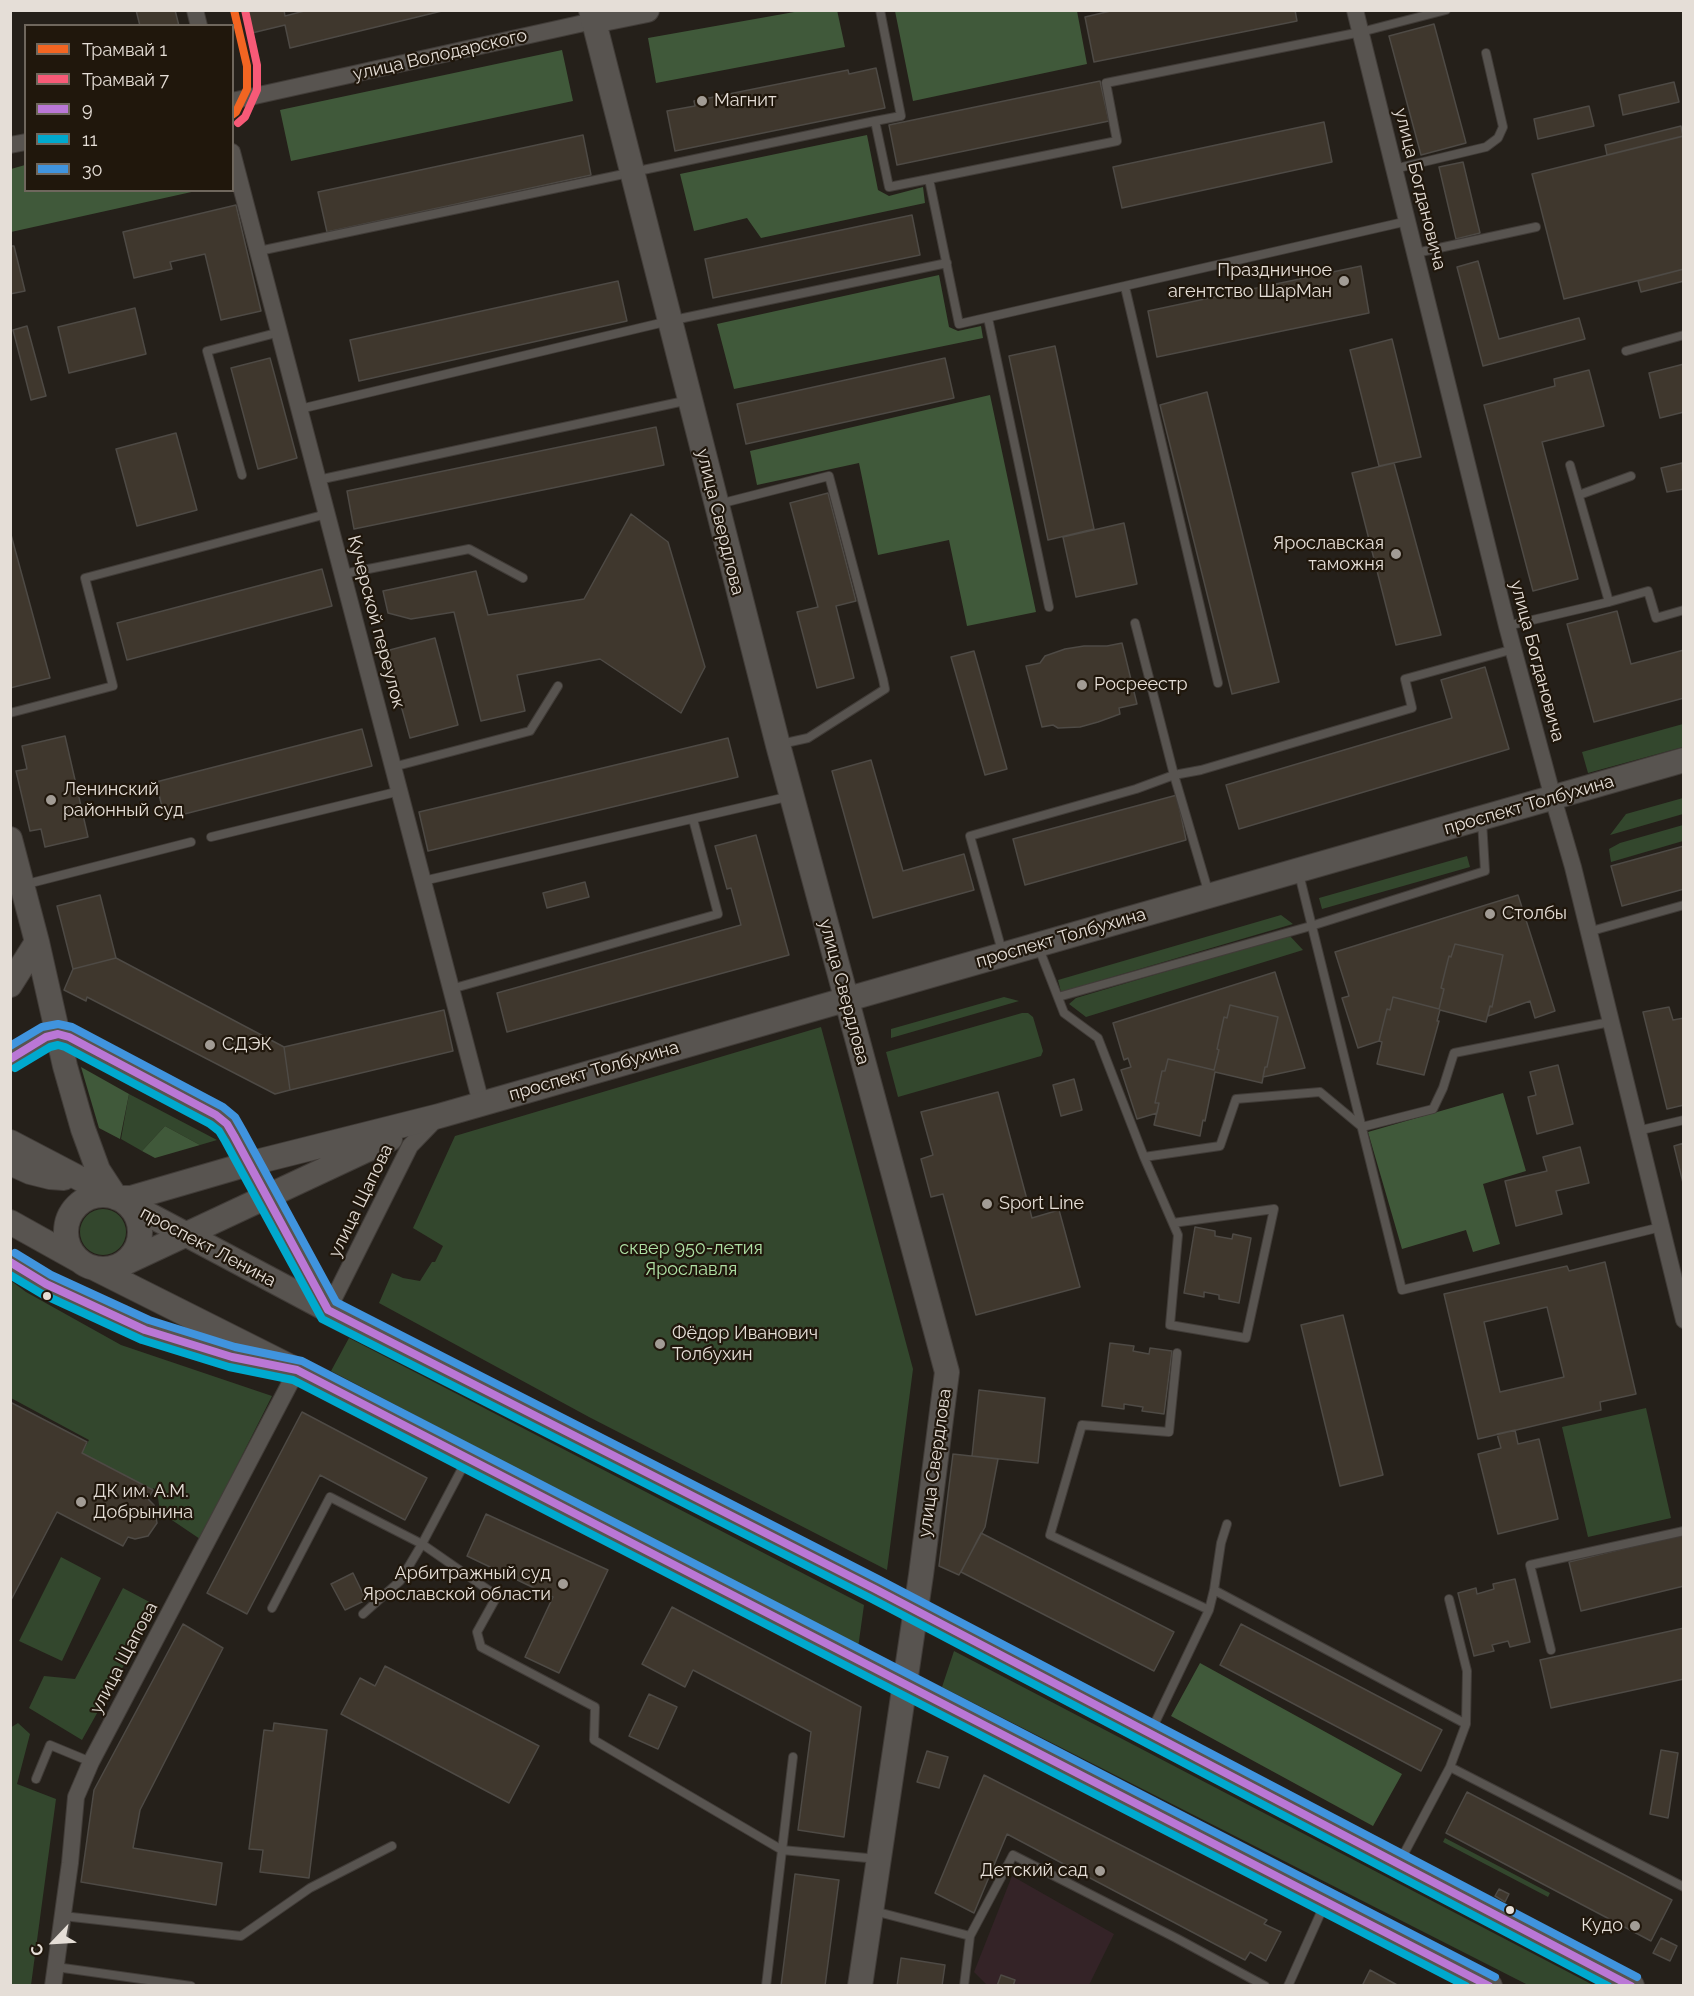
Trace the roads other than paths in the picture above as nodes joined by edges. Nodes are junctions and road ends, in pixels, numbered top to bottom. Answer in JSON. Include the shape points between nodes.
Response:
{"nodes":[{"id":1,"x":647,"y":10,"type":"edge"},
{"id":2,"x":880,"y":10,"type":"edge"},
{"id":3,"x":1355,"y":10,"type":"edge"},
{"id":4,"x":1446,"y":10,"type":"edge"},
{"id":5,"x":592,"y":16,"type":"edge"},
{"id":6,"x":1361,"y":32,"type":"junction"},
{"id":7,"x":1486,"y":53,"type":"dead end"},
{"id":8,"x":234,"y":101,"type":"edge"},
{"id":9,"x":875,"y":121,"type":"junction"},
{"id":10,"x":234,"y":160,"type":"edge"},
{"id":11,"x":1394,"y":169,"type":"junction"},
{"id":12,"x":631,"y":173,"type":"junction"},
{"id":13,"x":929,"y":179,"type":"junction"},
{"id":14,"x":1408,"y":221,"type":"junction"},
{"id":15,"x":1536,"y":227,"type":"dead end"},
{"id":16,"x":258,"y":251,"type":"junction"},
{"id":17,"x":1416,"y":253,"type":"junction"},
{"id":18,"x":947,"y":263,"type":"junction"},
{"id":19,"x":1125,"y":286,"type":"junction"},
{"id":20,"x":988,"y":318,"type":"junction"},
{"id":21,"x":669,"y":321,"type":"junction"},
{"id":22,"x":280,"y":332,"type":"junction"},
{"id":23,"x":1683,"y":335,"type":"edge"},
{"id":24,"x":1626,"y":351,"type":"dead end"},
{"id":25,"x":689,"y":400,"type":"junction"},
{"id":26,"x":300,"y":409,"type":"junction"},
{"id":27,"x":1570,"y":465,"type":"dead end"},
{"id":28,"x":242,"y":475,"type":"dead end"},
{"id":29,"x":1631,"y":476,"type":"dead end"},
{"id":30,"x":318,"y":480,"type":"junction"},
{"id":31,"x":1579,"y":495,"type":"junction"},
{"id":32,"x":716,"y":505,"type":"junction"},
{"id":33,"x":326,"y":511,"type":"junction"},
{"id":34,"x":343,"y":574,"type":"junction"},
{"id":35,"x":523,"y":578,"type":"dead end"},
{"id":36,"x":1609,"y":602,"type":"junction"},
{"id":37,"x":1049,"y":607,"type":"dead end"},
{"id":38,"x":1683,"y":610,"type":"edge"},
{"id":39,"x":1135,"y":623,"type":"dead end"},
{"id":40,"x":1508,"y":626,"type":"junction"},
{"id":41,"x":1514,"y":649,"type":"junction"},
{"id":42,"x":1218,"y":683,"type":"dead end"},
{"id":43,"x":558,"y":686,"type":"dead end"},
{"id":44,"x":10,"y":713,"type":"edge"},
{"id":45,"x":778,"y":745,"type":"junction"},
{"id":46,"x":1683,"y":760,"type":"edge"},
{"id":47,"x":393,"y":767,"type":"junction"},
{"id":48,"x":1174,"y":775,"type":"junction"},
{"id":49,"x":400,"y":791,"type":"junction"},
{"id":50,"x":791,"y":796,"type":"junction"},
{"id":51,"x":1553,"y":798,"type":"junction"},
{"id":52,"x":1482,"y":818,"type":"junction"},
{"id":53,"x":693,"y":819,"type":"junction"},
{"id":54,"x":211,"y":837,"type":"dead end"},
{"id":55,"x":10,"y":839,"type":"edge"},
{"id":56,"x":191,"y":842,"type":"dead end"},
{"id":57,"x":1298,"y":870,"type":"junction"},
{"id":58,"x":423,"y":881,"type":"junction"},
{"id":59,"x":23,"y":885,"type":"junction"},
{"id":60,"x":1210,"y":895,"type":"junction"},
{"id":61,"x":1683,"y":905,"type":"edge"},
{"id":62,"x":1311,"y":926,"type":"junction"},
{"id":63,"x":1588,"y":932,"type":"junction"},
{"id":64,"x":37,"y":942,"type":"junction"},
{"id":65,"x":1037,"y":944,"type":"junction"},
{"id":66,"x":1003,"y":954,"type":"junction"},
{"id":67,"x":10,"y":985,"type":"edge"},
{"id":68,"x":452,"y":989,"type":"junction"},
{"id":69,"x":1058,"y":997,"type":"junction"},
{"id":70,"x":846,"y":999,"type":"junction"},
{"id":71,"x":1610,"y":1022,"type":"junction"},
{"id":72,"x":58,"y":1034,"type":"junction"},
{"id":73,"x":10,"y":1059,"type":"edge"},
{"id":74,"x":481,"y":1103,"type":"junction"},
{"id":75,"x":439,"y":1116,"type":"junction"},
{"id":76,"x":1683,"y":1120,"type":"edge"},
{"id":77,"x":1362,"y":1127,"type":"junction"},
{"id":78,"x":1637,"y":1131,"type":"junction"},
{"id":79,"x":10,"y":1142,"type":"edge"},
{"id":80,"x":1144,"y":1157,"type":"junction"},
{"id":81,"x":10,"y":1163,"type":"edge"},
{"id":82,"x":248,"y":1164,"type":"junction"},
{"id":83,"x":84,"y":1181,"type":"junction"},
{"id":84,"x":266,"y":1198,"type":"junction"},
{"id":85,"x":122,"y":1200,"type":"junction"},
{"id":86,"x":10,"y":1222,"type":"edge"},
{"id":87,"x":1173,"y":1223,"type":"junction"},
{"id":88,"x":1661,"y":1227,"type":"junction"},
{"id":89,"x":185,"y":1235,"type":"junction"},
{"id":90,"x":10,"y":1262,"type":"edge"},
{"id":91,"x":123,"y":1264,"type":"junction"},
{"id":92,"x":88,"y":1265,"type":"junction"},
{"id":93,"x":46,"y":1284,"type":"junction"},
{"id":94,"x":328,"y":1310,"type":"junction"},
{"id":95,"x":1683,"y":1320,"type":"edge"},
{"id":96,"x":1177,"y":1353,"type":"dead end"},
{"id":97,"x":297,"y":1370,"type":"junction"},
{"id":98,"x":467,"y":1459,"type":"junction"},
{"id":99,"x":1227,"y":1524,"type":"dead end"},
{"id":100,"x":1683,"y":1531,"type":"edge"},
{"id":101,"x":422,"y":1544,"type":"junction"},
{"id":102,"x":1214,"y":1590,"type":"junction"},
{"id":103,"x":1449,"y":1599,"type":"dead end"},
{"id":104,"x":272,"y":1608,"type":"dead end"},
{"id":105,"x":1209,"y":1610,"type":"junction"},
{"id":106,"x":915,"y":1611,"type":"junction"},
{"id":107,"x":363,"y":1614,"type":"dead end"},
{"id":108,"x":1551,"y":1650,"type":"dead end"},
{"id":109,"x":904,"y":1685,"type":"junction"},
{"id":110,"x":1466,"y":1724,"type":"junction"},
{"id":111,"x":1150,"y":1733,"type":"junction"},
{"id":112,"x":794,"y":1757,"type":"dead end"},
{"id":113,"x":91,"y":1762,"type":"junction"},
{"id":114,"x":1450,"y":1767,"type":"junction"},
{"id":115,"x":36,"y":1779,"type":"dead end"},
{"id":116,"x":392,"y":1846,"type":"dead end"},
{"id":117,"x":782,"y":1850,"type":"junction"},
{"id":118,"x":878,"y":1860,"type":"junction"},
{"id":119,"x":1399,"y":1863,"type":"junction"},
{"id":120,"x":1683,"y":1887,"type":"edge"},
{"id":121,"x":1326,"y":1900,"type":"junction"},
{"id":122,"x":871,"y":1910,"type":"junction"},
{"id":123,"x":63,"y":1916,"type":"junction"},
{"id":124,"x":970,"y":1936,"type":"junction"},
{"id":125,"x":56,"y":1967,"type":"junction"},
{"id":126,"x":53,"y":1986,"type":"edge"},
{"id":127,"x":191,"y":1986,"type":"edge"},
{"id":128,"x":766,"y":1986,"type":"edge"},
{"id":129,"x":860,"y":1986,"type":"edge"},
{"id":130,"x":964,"y":1986,"type":"edge"},
{"id":131,"x":1265,"y":1986,"type":"edge"},
{"id":132,"x":1288,"y":1986,"type":"edge"},
{"id":133,"x":1490,"y":1986,"type":"edge"},
{"id":134,"x":1632,"y":1986,"type":"edge"}],
"edges":[{"from":1,"to":5,"type":"main road","name":"улица Володарского"},
{"from":2,"to":9,"type":"lane","via":[[901,116]]},
{"from":3,"to":6,"type":"street","name":"улица Богдановича"},
{"from":4,"to":6,"type":"lane"},
{"from":5,"to":8,"type":"street","name":"улица Володарского"},
{"from":5,"to":12,"type":"main road","name":"улица Свердлова"},
{"from":6,"to":11,"type":"street","name":"улица Богдановича"},
{"from":6,"to":13,"type":"lane","via":[[1107,83],[1117,141]]},
{"from":7,"to":11,"type":"lane","via":[[1503,127],[1498,138],[1486,147]]},
{"from":9,"to":12,"type":"lane"},
{"from":9,"to":13,"type":"lane","via":[[889,187]]},
{"from":10,"to":16,"type":"street","name":"Кучерской переулок"},
{"from":11,"to":14,"type":"street","name":"улица Богдановича"},
{"from":12,"to":16,"type":"lane"},
{"from":12,"to":21,"type":"main road","name":"улица Свердлова"},
{"from":13,"to":18,"type":"lane"},
{"from":14,"to":17,"type":"street","name":"улица Богдановича"},
{"from":14,"to":19,"type":"lane"},
{"from":15,"to":17,"type":"lane"},
{"from":16,"to":22,"type":"street","name":"Кучерской переулок"},
{"from":17,"to":40,"type":"street","name":"улица Богдановича"},
{"from":18,"to":20,"type":"lane","via":[[959,324]]},
{"from":18,"to":21,"type":"lane"},
{"from":19,"to":20,"type":"lane"},
{"from":19,"to":42,"type":"lane"},
{"from":20,"to":37,"type":"lane"},
{"from":21,"to":25,"type":"main road","name":"улица Свердлова"},
{"from":21,"to":26,"type":"lane"},
{"from":22,"to":26,"type":"street","name":"Кучерской переулок"},
{"from":22,"to":28,"type":"lane","via":[[207,351]]},
{"from":23,"to":24,"type":"lane"},
{"from":25,"to":30,"type":"lane"},
{"from":25,"to":32,"type":"main road","name":"улица Свердлова"},
{"from":26,"to":30,"type":"street","name":"Кучерской переулок"},
{"from":27,"to":31,"type":"lane"},
{"from":29,"to":31,"type":"lane"},
{"from":30,"to":33,"type":"street","name":"Кучерской переулок"},
{"from":31,"to":36,"type":"lane"},
{"from":32,"to":45,"type":"main road","name":"улица Свердлова"},
{"from":32,"to":45,"type":"lane","via":[[829,476],[884,679],[885,689],[808,738]]},
{"from":33,"to":34,"type":"street","name":"Кучерской переулок"},
{"from":33,"to":44,"type":"lane","via":[[85,578],[113,686]]},
{"from":34,"to":35,"type":"lane","via":[[470,549]]},
{"from":34,"to":47,"type":"street","name":"Кучерской переулок"},
{"from":36,"to":38,"type":"lane","via":[[1648,591],[1656,618]]},
{"from":36,"to":40,"type":"lane"},
{"from":39,"to":48,"type":"lane"},
{"from":40,"to":41,"type":"street","name":"улица Богдановича"},
{"from":41,"to":48,"type":"lane","via":[[1405,679],[1412,708]]},
{"from":41,"to":51,"type":"street","name":"улица Богдановича"},
{"from":43,"to":47,"type":"lane","via":[[530,731]]},
{"from":45,"to":50,"type":"main road","name":"улица Свердлова"},
{"from":46,"to":51,"type":"main road","name":"проспект Толбухина"},
{"from":47,"to":49,"type":"street","name":"Кучерской переулок"},
{"from":48,"to":60,"type":"lane"},
{"from":48,"to":66,"type":"lane","via":[[970,836]]},
{"from":49,"to":54,"type":"lane"},
{"from":49,"to":58,"type":"street","name":"Кучерской переулок"},
{"from":50,"to":53,"type":"lane"},
{"from":50,"to":70,"type":"main road","name":"улица Свердлова"},
{"from":51,"to":52,"type":"main road","name":"проспект Толбухина"},
{"from":51,"to":63,"type":"street","name":"улица Богдановича"},
{"from":52,"to":57,"type":"main road","name":"проспект Толбухина"},
{"from":52,"to":62,"type":"lane","via":[[1485,871]]},
{"from":53,"to":58,"type":"lane"},
{"from":53,"to":68,"type":"lane","via":[[717,914]]},
{"from":55,"to":59,"type":"main road"},
{"from":56,"to":59,"type":"lane"},
{"from":57,"to":60,"type":"main road","name":"проспект Толбухина"},
{"from":57,"to":62,"type":"lane"},
{"from":58,"to":68,"type":"street","name":"Кучерской переулок"},
{"from":59,"to":64,"type":"main road"},
{"from":60,"to":65,"type":"main road","name":"проспект Толбухина"},
{"from":61,"to":63,"type":"lane"},
{"from":62,"to":69,"type":"lane"},
{"from":62,"to":77,"type":"lane"},
{"from":63,"to":71,"type":"street","name":"улица Богдановича"},
{"from":64,"to":67,"type":"main road"},
{"from":64,"to":72,"type":"main road"},
{"from":65,"to":66,"type":"main road","name":"проспект Толбухина"},
{"from":65,"to":69,"type":"lane"},
{"from":66,"to":70,"type":"main road","name":"проспект Толбухина"},
{"from":68,"to":74,"type":"street","name":"Кучерской переулок"},
{"from":69,"to":80,"type":"lane","via":[[1064,1013],[1098,1038]]},
{"from":70,"to":74,"type":"main road","name":"проспект Толбухина"},
{"from":70,"to":106,"type":"main road","name":"улица Свердлова","via":[[947,1372]]},
{"from":71,"to":77,"type":"lane","via":[[1454,1053],[1433,1109]]},
{"from":71,"to":78,"type":"street","name":"улица Богдановича"},
{"from":72,"to":73,"type":"main road"},
{"from":72,"to":82,"type":"main road","via":[[216,1115],[227,1124]]},
{"from":72,"to":85,"type":"main road","via":[[98,1170],[105,1184]]},
{"from":74,"to":75,"type":"main road","name":"проспект Толбухина"},
{"from":75,"to":82,"type":"main road","name":"проспект Толбухина"},
{"from":75,"to":84,"type":"main road","name":"проспект Толбухина"},
{"from":75,"to":94,"type":"street","name":"улица Щапова","via":[[410,1146]]},
{"from":76,"to":78,"type":"lane"},
{"from":77,"to":80,"type":"lane","via":[[1320,1092],[1236,1099],[1220,1146]]},
{"from":77,"to":88,"type":"lane","via":[[1402,1290]]},
{"from":78,"to":88,"type":"street","name":"улица Богдановича"},
{"from":79,"to":83,"type":"main road","name":"проспект Ленина"},
{"from":80,"to":87,"type":"lane"},
{"from":81,"to":83,"type":"main road","via":[[50,1177]]},
{"from":82,"to":84,"type":"main road"},
{"from":82,"to":85,"type":"main road","name":"проспект Толбухина"},
{"from":83,"to":85,"type":"main road","name":"проспект Ленина"},
{"from":84,"to":89,"type":"main road","name":"проспект Толбухина"},
{"from":84,"to":94,"type":"main road"},
{"from":85,"to":89,"type":"main road","name":"проспект Ленина"},
{"from":85,"to":91,"type":"main road","via":[[135,1212],[141,1234],[132,1256]]},
{"from":85,"to":92,"type":"main road","via":[[94,1196],[83,1201],[68,1219],[68,1243],[73,1254]]},
{"from":86,"to":92,"type":"main road"},
{"from":87,"to":87,"type":"lane","via":[[1274,1209],[1246,1338],[1170,1324],[1178,1235]]},
{"from":88,"to":95,"type":"street","name":"улица Богдановича"},
{"from":89,"to":91,"type":"main road","name":"проспект Толбухина"},
{"from":89,"to":94,"type":"main road","name":"проспект Ленина"},
{"from":90,"to":93,"type":"main road"},
{"from":91,"to":92,"type":"main road","via":[[113,1268]]},
{"from":92,"to":93,"type":"main road"},
{"from":92,"to":97,"type":"main road"},
{"from":93,"to":97,"type":"main road","via":[[145,1330],[232,1357]]},
{"from":94,"to":106,"type":"main road","name":"проспект Ленина"},
{"from":96,"to":105,"type":"lane","via":[[1169,1432],[1082,1425],[1050,1535]]},
{"from":97,"to":98,"type":"main road"},
{"from":97,"to":113,"type":"street","name":"улица Щапова"},
{"from":98,"to":101,"type":"lane"},
{"from":98,"to":109,"type":"main road"},
{"from":99,"to":102,"type":"lane"},
{"from":100,"to":108,"type":"lane","via":[[1530,1565]]},
{"from":101,"to":104,"type":"lane","via":[[330,1497]]},
{"from":101,"to":107,"type":"lane","via":[[400,1581]]},
{"from":101,"to":117,"type":"lane","via":[[497,1596],[477,1632],[481,1647],[595,1707],[594,1740]]},
{"from":102,"to":105,"type":"lane"},
{"from":102,"to":110,"type":"lane"},
{"from":103,"to":110,"type":"lane","via":[[1467,1671]]},
{"from":105,"to":111,"type":"lane"},
{"from":106,"to":109,"type":"main road","name":"улица Свердлова"},
{"from":106,"to":111,"type":"main road","name":"проспект Ленина"},
{"from":109,"to":118,"type":"main road","name":"улица Свердлова"},
{"from":109,"to":121,"type":"main road"},
{"from":110,"to":114,"type":"lane"},
{"from":111,"to":119,"type":"main road","name":"проспект Ленина"},
{"from":112,"to":117,"type":"lane"},
{"from":113,"to":115,"type":"lane","via":[[50,1745]]},
{"from":113,"to":123,"type":"street","name":"улица Щапова","via":[[76,1797]]},
{"from":114,"to":119,"type":"lane"},
{"from":114,"to":120,"type":"lane"},
{"from":116,"to":123,"type":"lane","via":[[310,1888],[241,1936]]},
{"from":117,"to":118,"type":"lane"},
{"from":117,"to":128,"type":"lane"},
{"from":118,"to":122,"type":"main road","name":"улица Свердлова"},
{"from":119,"to":134,"type":"main road","name":"проспект Ленина"},
{"from":121,"to":132,"type":"lane"},
{"from":121,"to":133,"type":"main road"},
{"from":122,"to":124,"type":"lane"},
{"from":122,"to":129,"type":"main road","name":"улица Свердлова"},
{"from":123,"to":125,"type":"street","name":"улица Щапова"},
{"from":124,"to":130,"type":"lane"},
{"from":124,"to":131,"type":"lane","via":[[1013,1855]]},
{"from":125,"to":126,"type":"street","name":"улица Щапова"},
{"from":125,"to":127,"type":"lane"}]}
